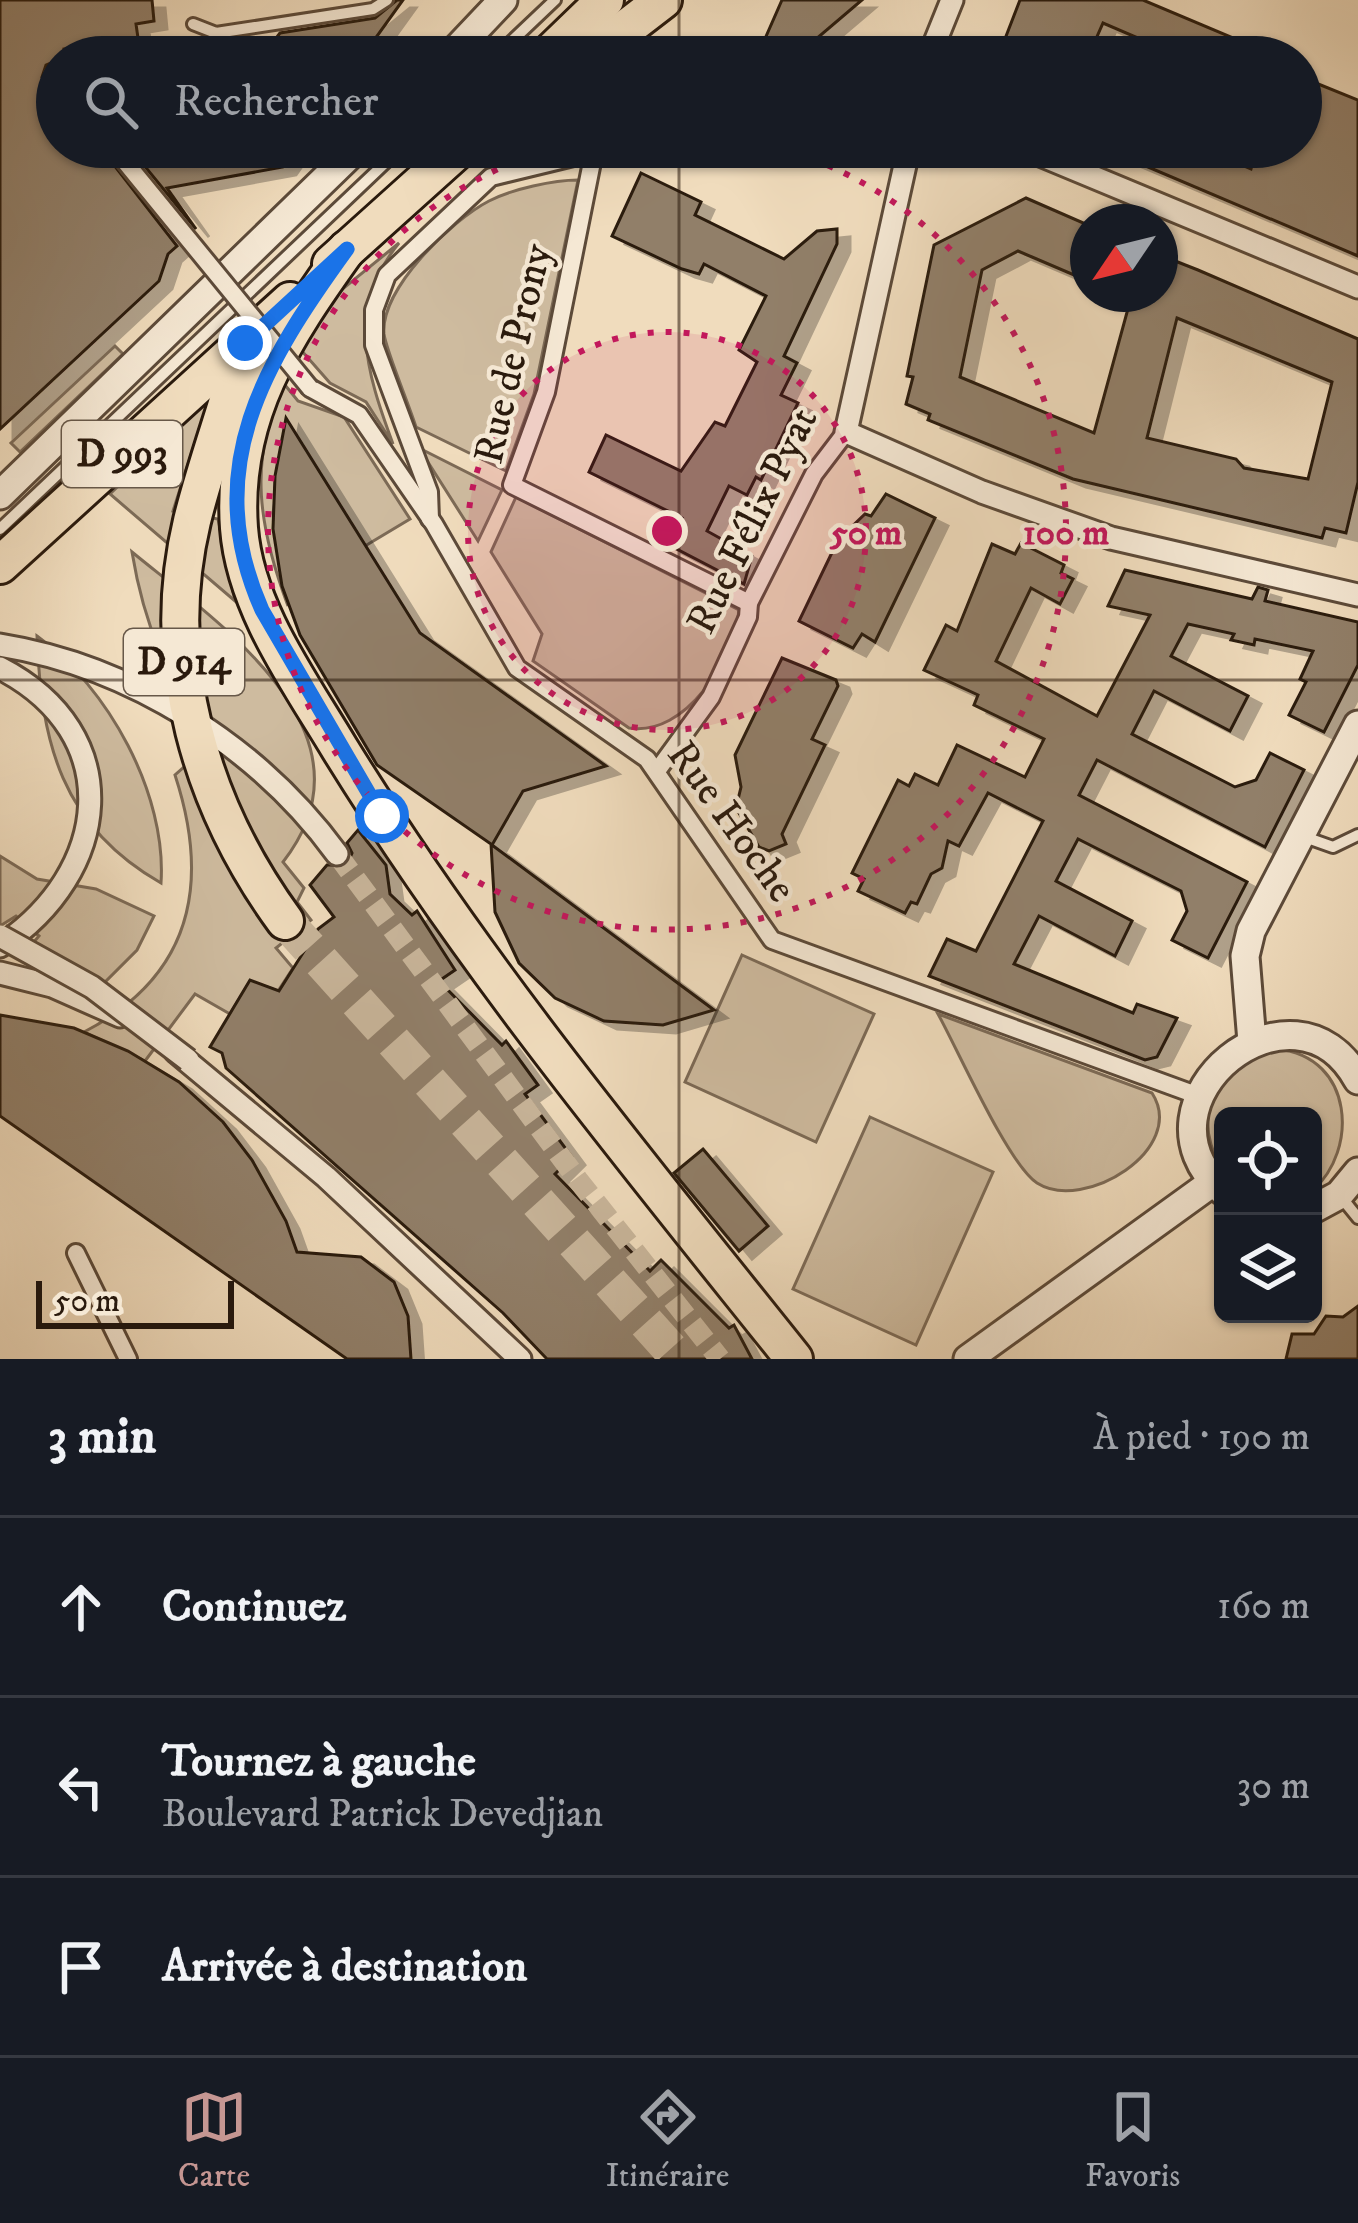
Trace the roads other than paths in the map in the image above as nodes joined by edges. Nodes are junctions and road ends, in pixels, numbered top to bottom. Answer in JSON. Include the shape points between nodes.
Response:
{"nodes":[{"id":1,"x":387,"y":0,"type":"edge"},
{"id":2,"x":503,"y":0,"type":"edge"},
{"id":3,"x":555,"y":0,"type":"edge"},
{"id":4,"x":605,"y":0,"type":"edge"},
{"id":5,"x":662,"y":0,"type":"edge"},
{"id":6,"x":952,"y":0,"type":"edge"},
{"id":7,"x":193,"y":24,"type":"dead end"},
{"id":8,"x":469,"y":36,"type":"edge"},
{"id":9,"x":518,"y":36,"type":"edge"},
{"id":10,"x":568,"y":36,"type":"edge"},
{"id":11,"x":617,"y":36,"type":"edge"},
{"id":12,"x":937,"y":36,"type":"edge"},
{"id":13,"x":130,"y":168,"type":"edge"},
{"id":14,"x":337,"y":168,"type":"edge"},
{"id":15,"x":380,"y":168,"type":"edge"},
{"id":16,"x":438,"y":168,"type":"edge"},
{"id":17,"x":528,"y":168,"type":"edge"},
{"id":18,"x":591,"y":168,"type":"edge"},
{"id":19,"x":903,"y":168,"type":"edge"},
{"id":20,"x":1072,"y":168,"type":"edge"},
{"id":21,"x":185,"y":238,"type":"dead end"},
{"id":22,"x":347,"y":249,"type":"junction"},
{"id":23,"x":220,"y":282,"type":"junction"},
{"id":24,"x":1358,"y":287,"type":"edge"},
{"id":25,"x":245,"y":343,"type":"junction"},
{"id":26,"x":846,"y":432,"type":"junction"},
{"id":27,"x":0,"y":495,"type":"edge"},
{"id":28,"x":430,"y":519,"type":"junction"},
{"id":29,"x":0,"y":529,"type":"edge"},
{"id":30,"x":0,"y":566,"type":"edge"},
{"id":31,"x":1358,"y":595,"type":"edge"},
{"id":32,"x":749,"y":603,"type":"junction"},
{"id":33,"x":0,"y":645,"type":"edge"},
{"id":34,"x":0,"y":668,"type":"edge"},
{"id":35,"x":1358,"y":725,"type":"edge"},
{"id":36,"x":657,"y":772,"type":"junction"},
{"id":37,"x":1299,"y":835,"type":"junction"},
{"id":38,"x":1358,"y":835,"type":"edge"},
{"id":39,"x":337,"y":854,"type":"tunnel mouth"},
{"id":40,"x":285,"y":921,"type":"tunnel mouth"},
{"id":41,"x":0,"y":936,"type":"edge"},
{"id":42,"x":0,"y":946,"type":"edge"},
{"id":43,"x":0,"y":973,"type":"edge"},
{"id":44,"x":1252,"y":1042,"type":"junction"},
{"id":45,"x":188,"y":1060,"type":"junction"},
{"id":46,"x":1358,"y":1080,"type":"edge"},
{"id":47,"x":1199,"y":1096,"type":"junction"},
{"id":48,"x":1358,"y":1172,"type":"edge"},
{"id":49,"x":1214,"y":1179,"type":"edge"},
{"id":50,"x":1214,"y":1189,"type":"edge"},
{"id":51,"x":1339,"y":1195,"type":"junction"},
{"id":52,"x":1322,"y":1204,"type":"edge"},
{"id":53,"x":1358,"y":1218,"type":"edge"},
{"id":54,"x":76,"y":1253,"type":"dead end"},
{"id":55,"x":128,"y":1359,"type":"edge"},
{"id":56,"x":520,"y":1359,"type":"edge"},
{"id":57,"x":794,"y":1359,"type":"edge"},
{"id":58,"x":968,"y":1359,"type":"edge"}],
"edges":[{"from":1,"to":7,"type":"lane","via":[[373,9],[216,33]]},
{"from":2,"to":8,"type":"street"},
{"from":3,"to":9,"type":"lane"},
{"from":4,"to":10,"type":"main road"},
{"from":5,"to":11,"type":"main road"},
{"from":6,"to":12,"type":"street"},
{"from":13,"to":28,"type":"street","name":"Rue Hoche","bridge":true,"via":[[310,388],[359,415]]},
{"from":14,"to":23,"type":"street"},
{"from":15,"to":29,"type":"lane"},
{"from":16,"to":22,"type":"main road","number":"D 993"},
{"from":17,"to":28,"type":"street","name":"Rue Hoche","via":[[491,177],[387,275],[374,310],[374,345],[429,493]]},
{"from":18,"to":32,"type":"street","name":"Rue de Prony","via":[[546,392],[512,484]]},
{"from":19,"to":26,"type":"street","name":"Rue Félix Pyat"},
{"from":20,"to":24,"type":"street"},
{"from":21,"to":23,"type":"lane"},
{"from":22,"to":25,"type":"main road","number":"D 993"},
{"from":22,"to":57,"type":"main road","via":[[292,324],[258,389],[239,460],[242,556],[262,610],[436,900],[553,1060]]},
{"from":23,"to":27,"type":"street"},
{"from":25,"to":30,"type":"main road","number":"D 993"},
{"from":25,"to":40,"type":"main road","number":"D 914","via":[[191,523],[186,687],[224,824]]},
{"from":26,"to":31,"type":"street","via":[[1111,538]]},
{"from":26,"to":32,"type":"street","name":"Rue Félix Pyat","via":[[814,474]]},
{"from":28,"to":36,"type":"street","name":"Rue Hoche","via":[[517,668]]},
{"from":32,"to":36,"type":"street","name":"Rue Félix Pyat","via":[[711,697]]},
{"from":33,"to":39,"type":"street","via":[[92,667],[175,709],[257,770]]},
{"from":34,"to":42,"type":"street","via":[[65,721],[90,784],[75,865],[57,895]]},
{"from":35,"to":37,"type":"street"},
{"from":36,"to":47,"type":"street","name":"Rue Hoche","via":[[772,940]]},
{"from":37,"to":38,"type":"lane","via":[[1324,847]]},
{"from":37,"to":44,"type":"street","via":[[1245,956]]},
{"from":41,"to":45,"type":"street","bridge":true,"via":[[92,987]]},
{"from":43,"to":45,"type":"street","bridge":true,"via":[[89,1000]]},
{"from":44,"to":46,"type":"street","via":[[1287,1036],[1322,1045]]},
{"from":44,"to":47,"type":"street","via":[[1209,1073]]},
{"from":45,"to":56,"type":"street"},
{"from":47,"to":49,"type":"street","via":[[1196,1145]]},
{"from":48,"to":51,"type":"street"},
{"from":50,"to":58,"type":"street"},
{"from":51,"to":52,"type":"street"},
{"from":51,"to":53,"type":"lane"},
{"from":54,"to":55,"type":"street"}]}
